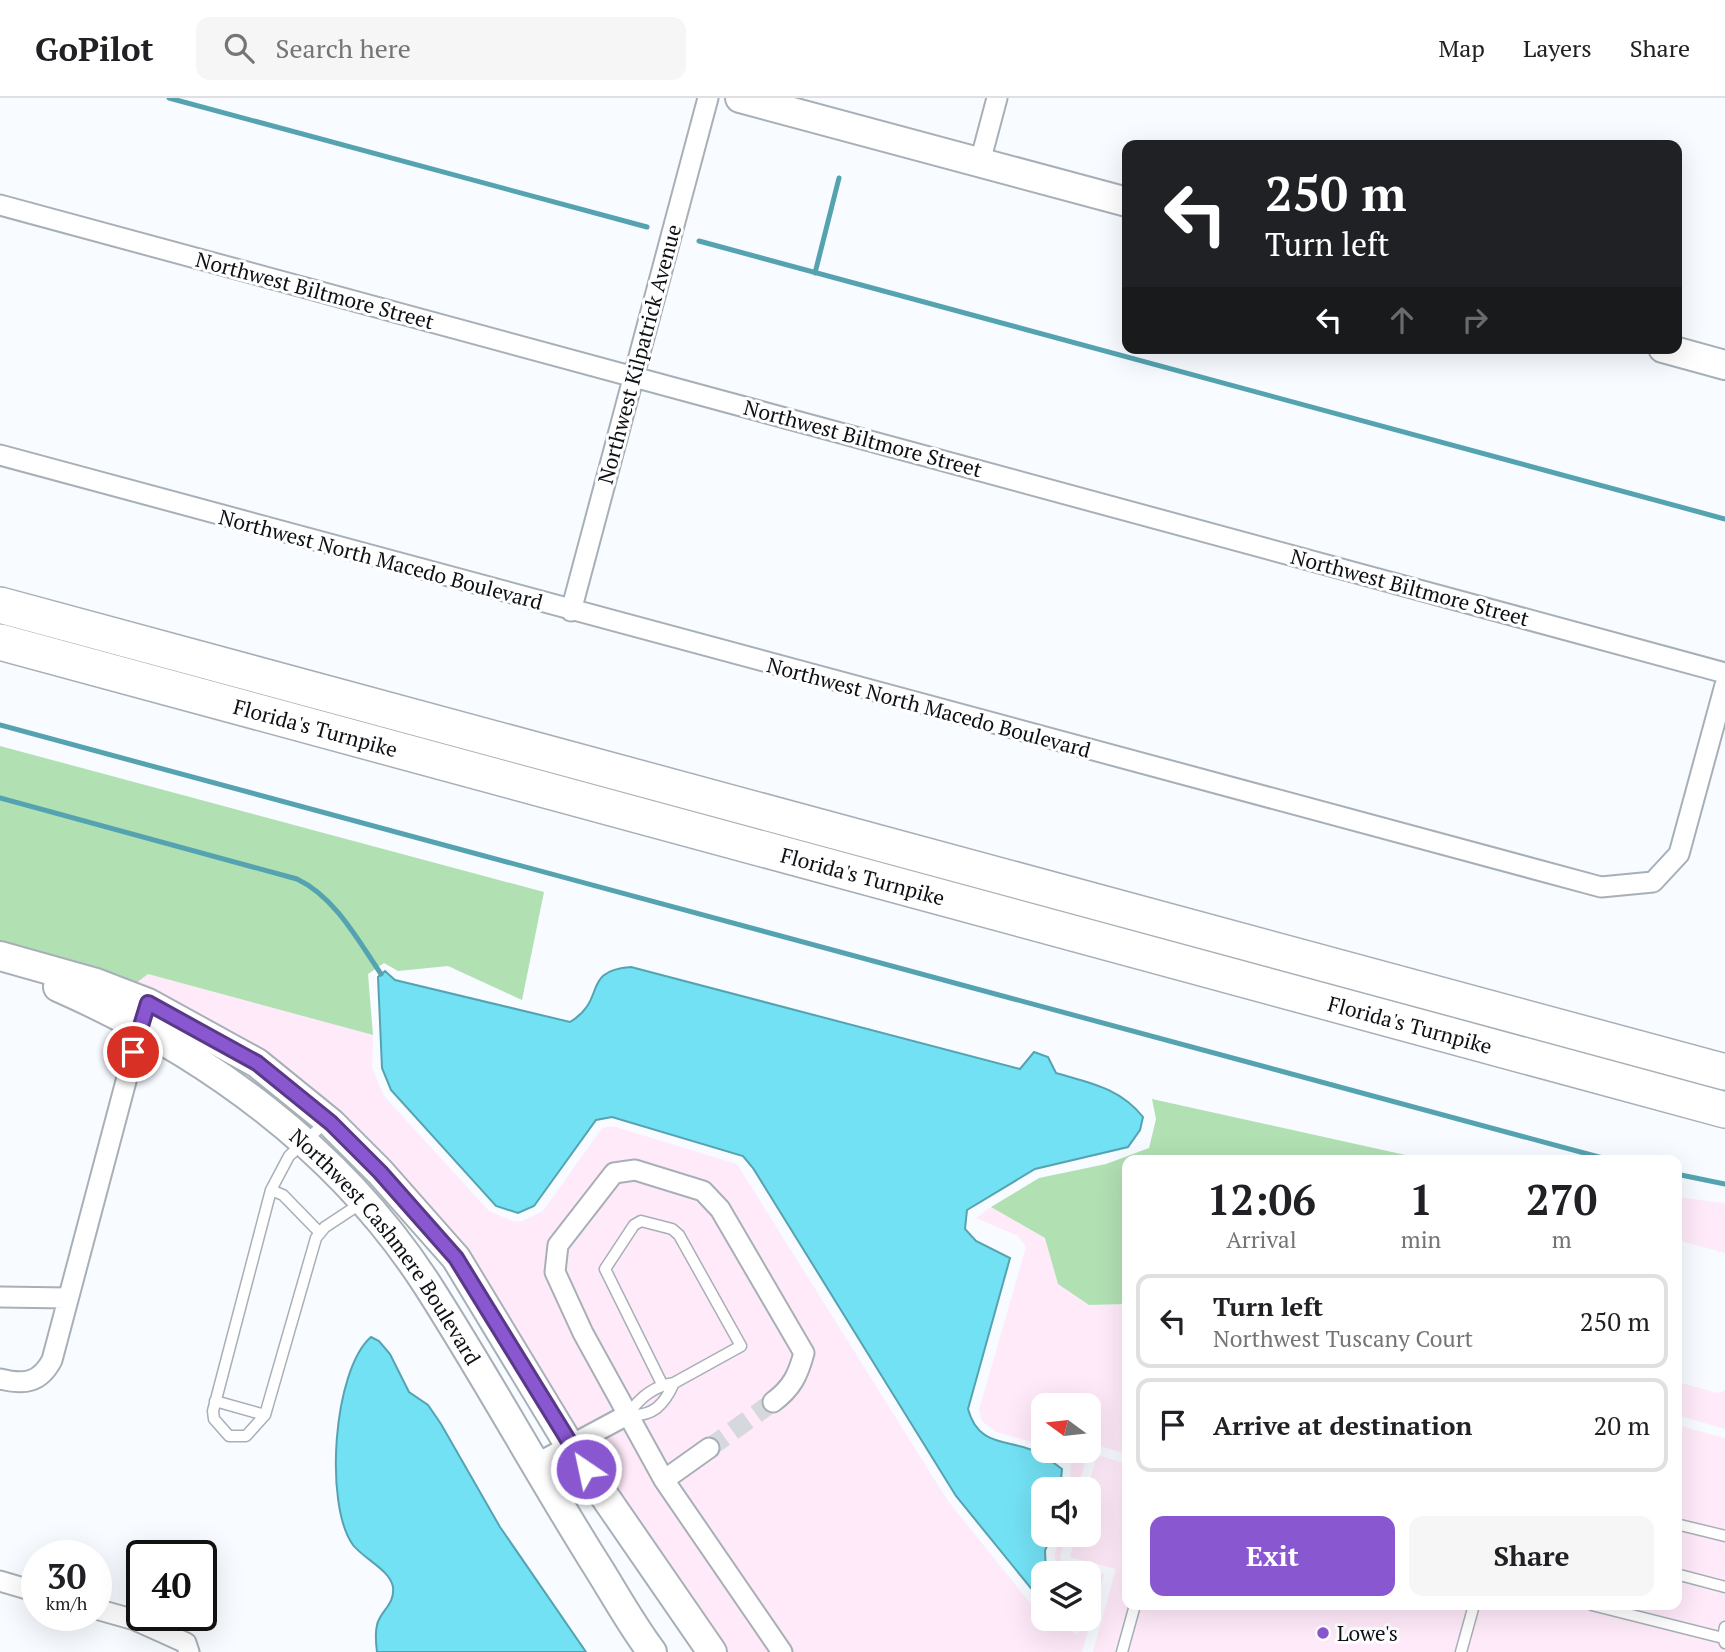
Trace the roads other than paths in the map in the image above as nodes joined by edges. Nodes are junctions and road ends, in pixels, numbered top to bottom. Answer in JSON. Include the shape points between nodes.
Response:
{"nodes":[{"id":1,"x":708,"y":98,"type":"edge"},
{"id":2,"x":740,"y":98,"type":"edge"},
{"id":3,"x":997,"y":98,"type":"edge"},
{"id":4,"x":980,"y":162,"type":"junction"},
{"id":5,"x":1122,"y":201,"type":"edge"},
{"id":6,"x":0,"y":205,"type":"edge"},
{"id":7,"x":1682,"y":353,"type":"edge"},
{"id":8,"x":1725,"y":365,"type":"edge"},
{"id":9,"x":632,"y":375,"type":"junction"},
{"id":10,"x":0,"y":455,"type":"edge"},
{"id":11,"x":0,"y":605,"type":"edge"},
{"id":12,"x":571,"y":611,"type":"junction"},
{"id":13,"x":0,"y":642,"type":"edge"},
{"id":14,"x":1725,"y":673,"type":"edge"},
{"id":15,"x":1725,"y":684,"type":"edge"},
{"id":16,"x":0,"y":956,"type":"edge"},
{"id":17,"x":0,"y":964,"type":"edge"},
{"id":18,"x":144,"y":1014,"type":"junction"},
{"id":19,"x":1725,"y":1072,"type":"edge"},
{"id":20,"x":1725,"y":1110,"type":"edge"},
{"id":21,"x":327,"y":1120,"type":"junction"},
{"id":22,"x":305,"y":1142,"type":"junction"},
{"id":23,"x":271,"y":1189,"type":"junction"},
{"id":24,"x":363,"y":1202,"type":"junction"},
{"id":25,"x":320,"y":1233,"type":"junction"},
{"id":26,"x":0,"y":1297,"type":"edge"},
{"id":27,"x":68,"y":1298,"type":"junction"},
{"id":28,"x":0,"y":1379,"type":"edge"},
{"id":29,"x":674,"y":1383,"type":"junction"},
{"id":30,"x":662,"y":1384,"type":"junction"},
{"id":31,"x":215,"y":1401,"type":"junction"},
{"id":32,"x":773,"y":1402,"type":"tunnel mouth"},
{"id":33,"x":265,"y":1415,"type":"junction"},
{"id":34,"x":627,"y":1415,"type":"junction"},
{"id":35,"x":570,"y":1446,"type":"junction"},
{"id":36,"x":709,"y":1448,"type":"tunnel mouth"},
{"id":37,"x":534,"y":1465,"type":"junction"},
{"id":38,"x":664,"y":1480,"type":"junction"},
{"id":39,"x":1682,"y":1525,"type":"edge"},
{"id":40,"x":1725,"y":1536,"type":"edge"},
{"id":41,"x":1682,"y":1576,"type":"edge"},
{"id":42,"x":0,"y":1581,"type":"edge"},
{"id":43,"x":21,"y":1587,"type":"edge"},
{"id":44,"x":1725,"y":1587,"type":"edge"},
{"id":45,"x":1134,"y":1610,"type":"edge"},
{"id":46,"x":1473,"y":1610,"type":"edge"},
{"id":47,"x":1610,"y":1610,"type":"edge"},
{"id":48,"x":112,"y":1614,"type":"edge"},
{"id":49,"x":1725,"y":1627,"type":"edge"},
{"id":50,"x":1724,"y":1641,"type":"edge"},
{"id":51,"x":189,"y":1652,"type":"edge"},
{"id":52,"x":652,"y":1652,"type":"edge"},
{"id":53,"x":712,"y":1652,"type":"edge"},
{"id":54,"x":782,"y":1652,"type":"edge"},
{"id":55,"x":1122,"y":1652,"type":"edge"},
{"id":56,"x":1461,"y":1652,"type":"edge"}],
"edges":[{"from":1,"to":9,"type":"street","name":"Northwest Kilpatrick Avenue"},
{"from":2,"to":4,"type":"street"},
{"from":3,"to":4,"type":"street"},
{"from":4,"to":5,"type":"street"},
{"from":6,"to":9,"type":"street","name":"Northwest Biltmore Street"},
{"from":7,"to":8,"type":"street"},
{"from":9,"to":12,"type":"street","name":"Northwest Kilpatrick Avenue"},
{"from":9,"to":14,"type":"street","name":"Northwest Biltmore Street"},
{"from":10,"to":12,"type":"street","name":"Northwest North Macedo Boulevard"},
{"from":11,"to":19,"type":"highway","name":"Florida's Turnpike"},
{"from":12,"to":15,"type":"street","name":"Northwest North Macedo Boulevard","via":[[1601,887],[1653,883],[1679,854]]},
{"from":13,"to":20,"type":"highway","name":"Florida's Turnpike"},
{"from":16,"to":18,"type":"street","name":"Northwest Cashmere Boulevard","via":[[96,983]]},
{"from":17,"to":18,"type":"street","name":"Northwest Cashmere Boulevard"},
{"from":18,"to":21,"type":"street","name":"Northwest Cashmere Boulevard","via":[[257,1063]]},
{"from":18,"to":22,"type":"street","name":"Northwest Cashmere Boulevard"},
{"from":18,"to":27,"type":"street"},
{"from":21,"to":22,"type":"lane"},
{"from":21,"to":35,"type":"street","name":"Northwest Cashmere Boulevard","via":[[456,1258]]},
{"from":22,"to":23,"type":"lane","via":[[289,1156]]},
{"from":22,"to":24,"type":"street","name":"Northwest Cashmere Boulevard"},
{"from":23,"to":25,"type":"lane","via":[[283,1195]]},
{"from":23,"to":31,"type":"lane"},
{"from":24,"to":25,"type":"lane"},
{"from":24,"to":37,"type":"street","name":"Northwest Cashmere Boulevard","via":[[427,1284]]},
{"from":25,"to":33,"type":"lane","via":[[311,1250]]},
{"from":26,"to":27,"type":"street"},
{"from":27,"to":28,"type":"street","via":[[45,1373],[29,1382]]},
{"from":29,"to":30,"type":"lane"},
{"from":29,"to":30,"type":"lane","via":[[741,1346],[679,1235],[640,1221],[605,1269]]},
{"from":29,"to":34,"type":"lane","via":[[666,1401],[654,1410],[645,1416]]},
{"from":30,"to":34,"type":"lane","via":[[638,1399]]},
{"from":31,"to":33,"type":"lane"},
{"from":31,"to":33,"type":"lane","via":[[214,1419],[229,1436],[246,1436]]},
{"from":32,"to":34,"type":"street","via":[[798,1376],[804,1353],[720,1209],[703,1191],[635,1170],[614,1173],[587,1207],[558,1245],[555,1272]]},
{"from":34,"to":35,"type":"street"},
{"from":34,"to":38,"type":"street"},
{"from":35,"to":37,"type":"street"},
{"from":35,"to":53,"type":"street","name":"Northwest Cashmere Boulevard"},
{"from":36,"to":38,"type":"street"},
{"from":37,"to":52,"type":"street","name":"Northwest Cashmere Boulevard"},
{"from":38,"to":54,"type":"street"},
{"from":39,"to":40,"type":"lane"},
{"from":41,"to":44,"type":"lane"},
{"from":42,"to":43,"type":"street"},
{"from":45,"to":55,"type":"lane"},
{"from":46,"to":56,"type":"lane"},
{"from":47,"to":50,"type":"lane"},
{"from":48,"to":51,"type":"street","via":[[186,1643]]},
{"from":49,"to":50,"type":"lane"}]}
